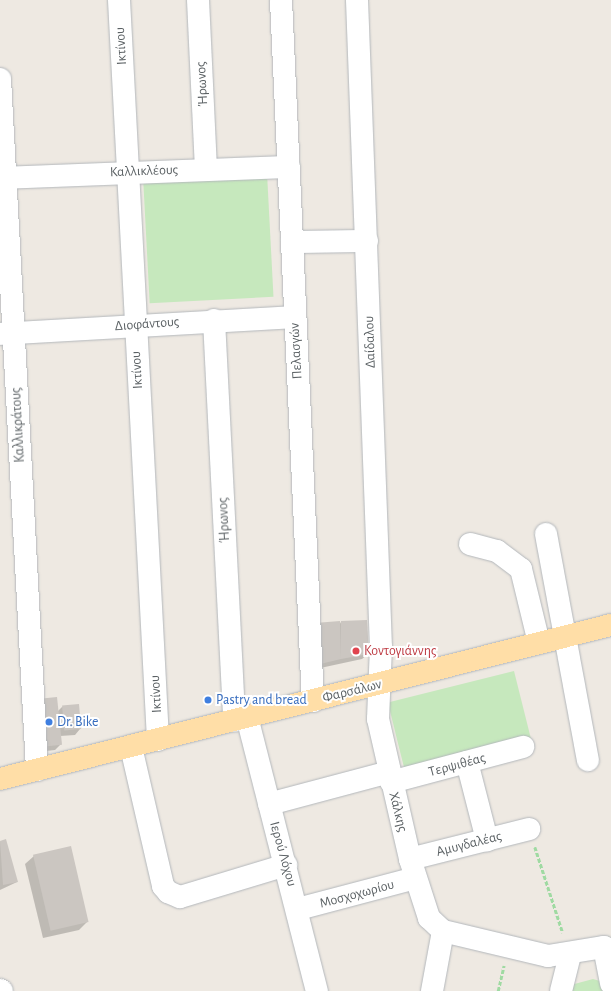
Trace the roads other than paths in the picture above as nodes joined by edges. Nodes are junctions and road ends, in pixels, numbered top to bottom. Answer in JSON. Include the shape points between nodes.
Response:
{"nodes":[{"id":1,"x":119,"y":0,"type":"edge"},
{"id":2,"x":198,"y":0,"type":"edge"},
{"id":3,"x":281,"y":0,"type":"edge"},
{"id":4,"x":357,"y":0,"type":"edge"},
{"id":5,"x":0,"y":80,"type":"edge"},
{"id":6,"x":289,"y":167,"type":"junction"},
{"id":7,"x":206,"y":168,"type":"junction"},
{"id":8,"x":127,"y":171,"type":"junction"},
{"id":9,"x":3,"y":178,"type":"edge"},
{"id":10,"x":367,"y":241,"type":"junction"},
{"id":11,"x":292,"y":242,"type":"junction"},
{"id":12,"x":294,"y":317,"type":"junction"},
{"id":13,"x":214,"y":320,"type":"junction"},
{"id":14,"x":134,"y":324,"type":"junction"},
{"id":15,"x":7,"y":333,"type":"edge"},
{"id":16,"x":546,"y":534,"type":"dead end"},
{"id":17,"x":470,"y":544,"type":"dead end"},
{"id":18,"x":611,"y":625,"type":"edge"},
{"id":19,"x":567,"y":636,"type":"junction"},
{"id":20,"x":539,"y":643,"type":"junction"},
{"id":21,"x":381,"y":684,"type":"junction"},
{"id":22,"x":313,"y":701,"type":"junction"},
{"id":23,"x":241,"y":719,"type":"junction"},
{"id":24,"x":158,"y":740,"type":"junction"},
{"id":25,"x":131,"y":747,"type":"junction"},
{"id":26,"x":523,"y":747,"type":"dead end"},
{"id":27,"x":588,"y":760,"type":"dead end"},
{"id":28,"x":467,"y":762,"type":"junction"},
{"id":29,"x":36,"y":770,"type":"junction"},
{"id":30,"x":390,"y":777,"type":"junction"},
{"id":31,"x":0,"y":780,"type":"edge"},
{"id":32,"x":269,"y":804,"type":"junction"},
{"id":33,"x":529,"y":829,"type":"road end"},
{"id":34,"x":487,"y":840,"type":"junction"},
{"id":35,"x":286,"y":865,"type":"junction"},
{"id":36,"x":412,"y":869,"type":"junction"},
{"id":37,"x":298,"y":909,"type":"junction"},
{"id":38,"x":443,"y":931,"type":"junction"},
{"id":39,"x":570,"y":954,"type":"junction"},
{"id":40,"x":611,"y":983,"type":"edge"},
{"id":41,"x":317,"y":991,"type":"edge"},
{"id":42,"x":432,"y":991,"type":"edge"},
{"id":43,"x":560,"y":991,"type":"edge"}],
"edges":[{"from":1,"to":8,"type":"street","name":"Ικτίνου"},
{"from":2,"to":7,"type":"street","name":"Ήρωνος"},
{"from":3,"to":6,"type":"street","name":"Πελασγών"},
{"from":4,"to":10,"type":"street","name":"Δαίδαλου"},
{"from":5,"to":9,"type":"street","name":"Καλλικράτους"},
{"from":6,"to":7,"type":"street","name":"Καλλικλέους"},
{"from":6,"to":11,"type":"street","name":"Πελασγών"},
{"from":7,"to":8,"type":"street","name":"Καλλικλέους"},
{"from":8,"to":9,"type":"street","name":"Καλλικλέους"},
{"from":8,"to":14,"type":"street","name":"Ικτίνου"},
{"from":9,"to":15,"type":"street","name":"Καλλικράτους"},
{"from":10,"to":11,"type":"street"},
{"from":10,"to":21,"type":"street","name":"Δαίδαλου"},
{"from":11,"to":12,"type":"street","name":"Πελασγών"},
{"from":12,"to":13,"type":"street","name":"Διοφάντους"},
{"from":12,"to":22,"type":"street","name":"Πελασγών"},
{"from":13,"to":14,"type":"street","name":"Διοφάντους"},
{"from":13,"to":23,"type":"street","name":"Ήρωνος"},
{"from":14,"to":15,"type":"street","name":"Διοφάντους"},
{"from":14,"to":24,"type":"street","name":"Ικτίνου"},
{"from":15,"to":29,"type":"street","name":"Καλλικράτους"},
{"from":16,"to":19,"type":"street"},
{"from":17,"to":20,"type":"street","via":[[497,551],[521,569]]},
{"from":18,"to":19,"type":"main road","name":"Φαρσάλων"},
{"from":19,"to":20,"type":"main road","name":"Φαρσάλων"},
{"from":19,"to":27,"type":"street"},
{"from":20,"to":21,"type":"main road","name":"Φαρσάλων"},
{"from":21,"to":22,"type":"main road","name":"Φαρσάλων"},
{"from":21,"to":30,"type":"street","name":"Χάλκης","via":[[378,719]]},
{"from":22,"to":23,"type":"main road","name":"Φαρσάλων"},
{"from":23,"to":24,"type":"main road","name":"Φαρσάλων"},
{"from":23,"to":32,"type":"street","name":"Ιερού Λόχου"},
{"from":24,"to":25,"type":"main road","name":"Φαρσάλων"},
{"from":25,"to":29,"type":"main road","name":"Φαρσάλων"},
{"from":25,"to":35,"type":"street","via":[[163,886],[168,892],[180,897]]},
{"from":26,"to":28,"type":"street","name":"Τερψιθέας"},
{"from":28,"to":30,"type":"street","name":"Τερψιθέας"},
{"from":28,"to":34,"type":"street"},
{"from":29,"to":31,"type":"main road","name":"Φαρσάλων"},
{"from":30,"to":32,"type":"street","name":"Τερψιθέας"},
{"from":30,"to":36,"type":"street","name":"Χάλκης"},
{"from":32,"to":35,"type":"street","name":"Ιερού Λόχου"},
{"from":33,"to":34,"type":"street","name":"Αμυγδαλέας"},
{"from":34,"to":36,"type":"street","name":"Αμυγδαλέας"},
{"from":35,"to":37,"type":"street","name":"Ιερού Λόχου"},
{"from":36,"to":37,"type":"street","name":"Μοσχοχωρίου"},
{"from":36,"to":38,"type":"street","name":"Χάλκης","via":[[429,918]]},
{"from":37,"to":41,"type":"street","name":"Ιερού Λόχου"},
{"from":38,"to":39,"type":"street","name":"Χάλκης","via":[[548,956]]},
{"from":38,"to":42,"type":"street"},
{"from":39,"to":40,"type":"street","name":"Χάλκης","via":[[604,947]]},
{"from":39,"to":43,"type":"street"}]}
